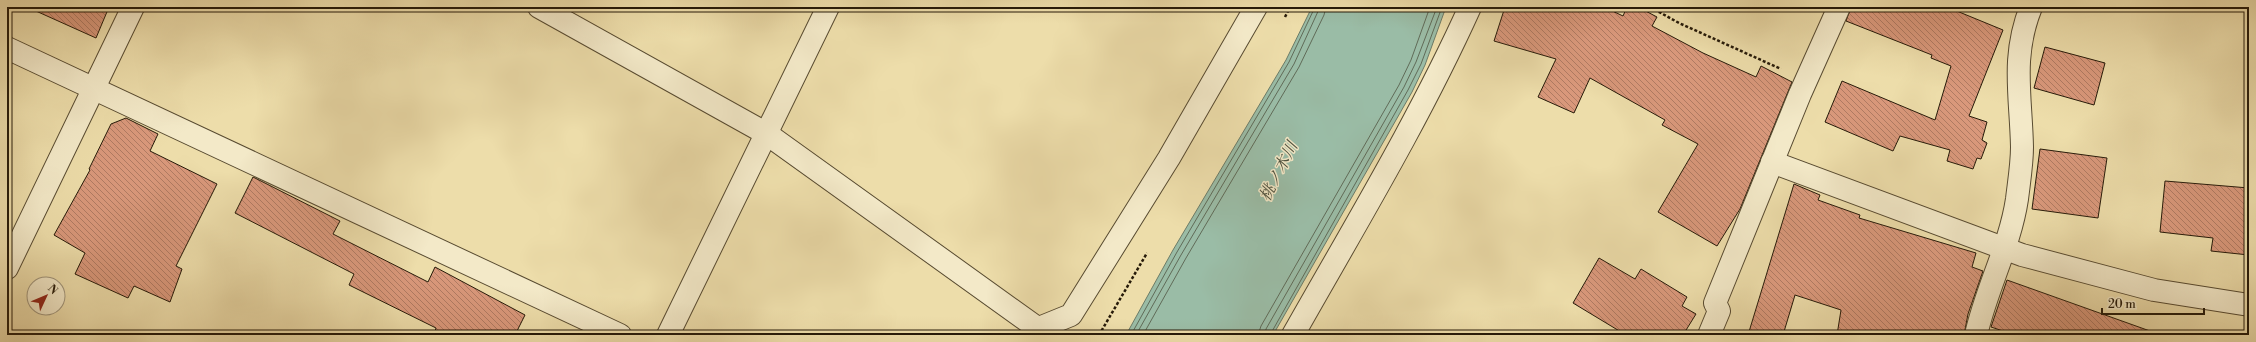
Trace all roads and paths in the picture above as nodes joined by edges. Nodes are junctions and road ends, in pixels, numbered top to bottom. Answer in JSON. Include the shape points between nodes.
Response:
{"nodes":[{"id":1,"x":133,"y":7,"type":"edge"},
{"id":2,"x":539,"y":7,"type":"edge"},
{"id":3,"x":828,"y":7,"type":"edge"},
{"id":4,"x":1256,"y":7,"type":"edge"},
{"id":5,"x":1470,"y":7,"type":"edge"},
{"id":6,"x":1650,"y":7,"type":"edge"},
{"id":7,"x":1840,"y":7,"type":"edge"},
{"id":8,"x":2031,"y":7,"type":"edge"},
{"id":9,"x":7,"y":48,"type":"edge"},
{"id":10,"x":1806,"y":80,"type":"junction"},
{"id":11,"x":94,"y":90,"type":"junction"},
{"id":12,"x":767,"y":134,"type":"junction"},
{"id":13,"x":1772,"y":162,"type":"junction"},
{"id":14,"x":2005,"y":247,"type":"junction"},
{"id":15,"x":7,"y":268,"type":"edge"},
{"id":16,"x":2249,"y":305,"type":"edge"},
{"id":17,"x":1040,"y":333,"type":"edge"},
{"id":18,"x":620,"y":335,"type":"edge"},
{"id":19,"x":668,"y":335,"type":"edge"},
{"id":20,"x":1293,"y":335,"type":"edge"},
{"id":21,"x":1709,"y":335,"type":"edge"},
{"id":22,"x":1976,"y":335,"type":"edge"}],
"edges":[{"from":1,"to":11,"type":"street"},
{"from":2,"to":12,"type":"street"},
{"from":3,"to":12,"type":"street"},
{"from":4,"to":17,"type":"street","via":[[1205,97],[1071,315]]},
{"from":5,"to":20,"type":"street","via":[[1414,122]]},
{"from":6,"to":10,"type":"path","via":[[1679,23]]},
{"from":7,"to":10,"type":"street"},
{"from":8,"to":14,"type":"street","via":[[2022,28],[2018,64],[2022,148],[2017,200]]},
{"from":9,"to":11,"type":"street"},
{"from":10,"to":13,"type":"street"},
{"from":11,"to":15,"type":"street"},
{"from":11,"to":18,"type":"street"},
{"from":12,"to":17,"type":"street"},
{"from":12,"to":19,"type":"street"},
{"from":13,"to":14,"type":"street"},
{"from":13,"to":21,"type":"street","via":[[1715,304],[1719,311]]},
{"from":14,"to":16,"type":"street","via":[[2022,255],[2154,290]]},
{"from":14,"to":22,"type":"street"}]}
